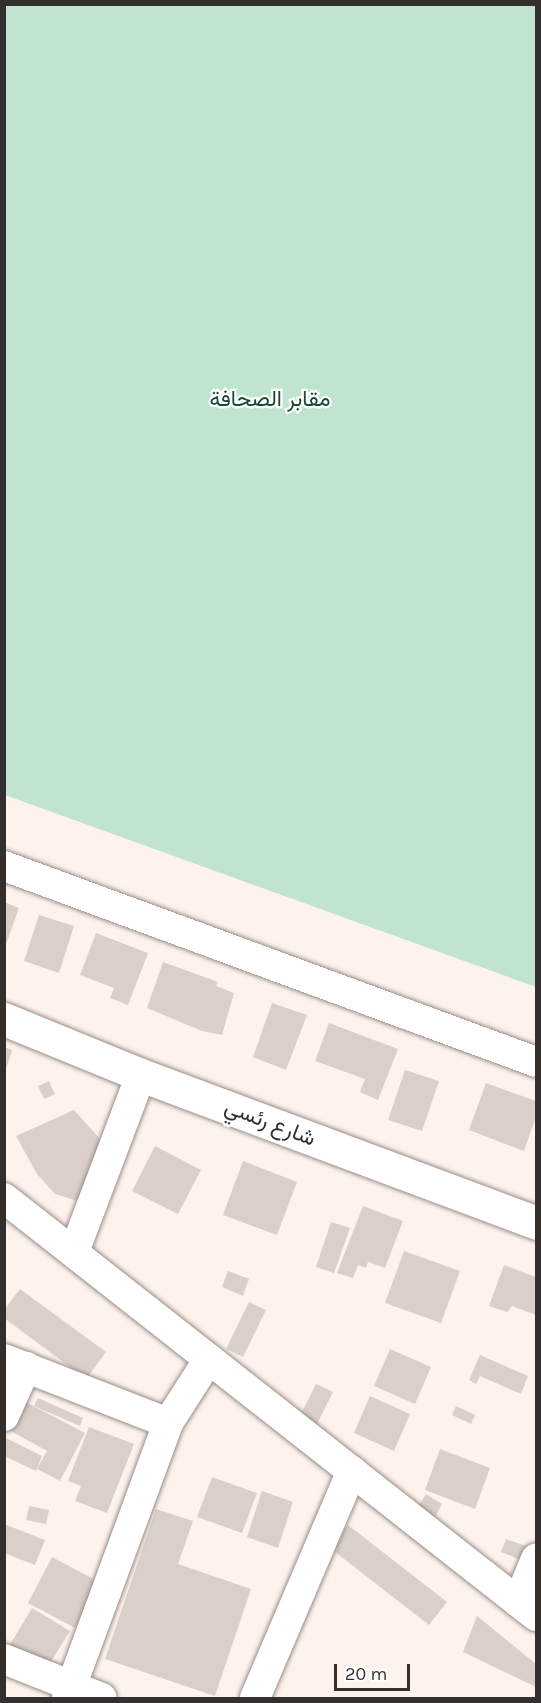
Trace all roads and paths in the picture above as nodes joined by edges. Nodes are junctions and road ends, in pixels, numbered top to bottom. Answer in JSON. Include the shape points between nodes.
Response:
{"nodes":[{"id":1,"x":4,"y":866,"type":"edge"},
{"id":2,"x":4,"y":1019,"type":"edge"},
{"id":3,"x":537,"y":1062,"type":"edge"},
{"id":4,"x":141,"y":1075,"type":"junction"},
{"id":5,"x":4,"y":1198,"type":"edge"},
{"id":6,"x":537,"y":1223,"type":"edge"},
{"id":7,"x":74,"y":1252,"type":"junction"},
{"id":8,"x":209,"y":1359,"type":"junction"},
{"id":9,"x":15,"y":1363,"type":"edge"},
{"id":10,"x":4,"y":1416,"type":"edge"},
{"id":11,"x":168,"y":1424,"type":"junction"},
{"id":12,"x":352,"y":1471,"type":"junction"},
{"id":13,"x":537,"y":1559,"type":"edge"},
{"id":14,"x":527,"y":1609,"type":"edge"},
{"id":15,"x":4,"y":1659,"type":"edge"},
{"id":16,"x":69,"y":1692,"type":"edge"},
{"id":17,"x":102,"y":1698,"type":"edge"},
{"id":18,"x":255,"y":1698,"type":"edge"}],
"edges":[{"from":1,"to":3,"type":"street"},
{"from":2,"to":4,"type":"street","name":"شارع رئسي"},
{"from":4,"to":6,"type":"street","name":"شارع رئسي"},
{"from":4,"to":7,"type":"street"},
{"from":5,"to":7,"type":"street"},
{"from":7,"to":8,"type":"street"},
{"from":8,"to":11,"type":"street"},
{"from":8,"to":12,"type":"street"},
{"from":9,"to":10,"type":"street"},
{"from":9,"to":11,"type":"street"},
{"from":11,"to":16,"type":"street"},
{"from":12,"to":14,"type":"street"},
{"from":12,"to":18,"type":"street"},
{"from":13,"to":14,"type":"street"},
{"from":15,"to":16,"type":"street"},
{"from":16,"to":17,"type":"street"}]}
